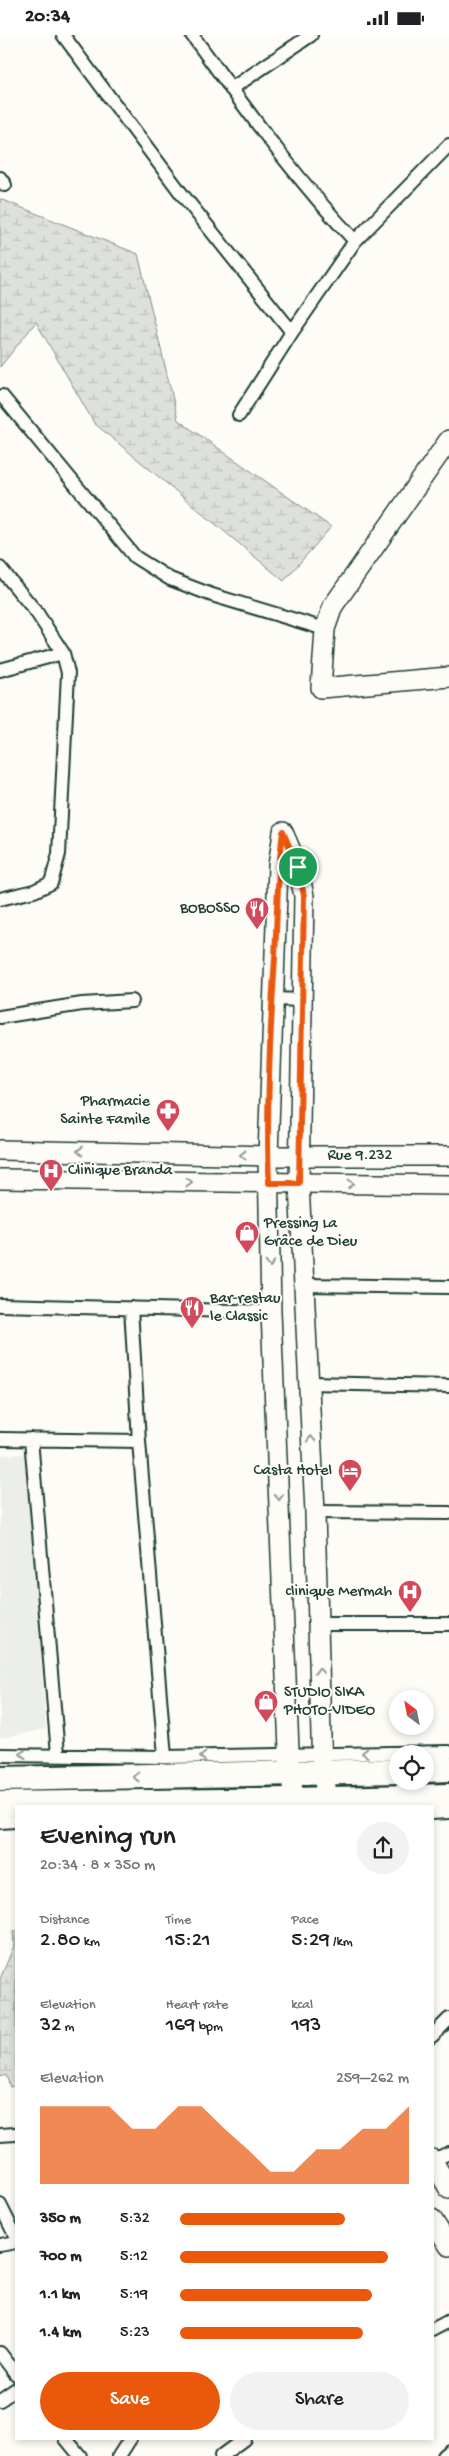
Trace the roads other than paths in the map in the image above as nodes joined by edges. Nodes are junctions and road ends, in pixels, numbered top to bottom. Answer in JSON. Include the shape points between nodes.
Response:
{"nodes":[{"id":1,"x":63,"y":35,"type":"edge"},
{"id":2,"x":192,"y":35,"type":"edge"},
{"id":3,"x":311,"y":35,"type":"edge"},
{"id":4,"x":231,"y":89,"type":"junction"},
{"id":5,"x":449,"y":145,"type":"edge"},
{"id":6,"x":355,"y":241,"type":"junction"},
{"id":7,"x":292,"y":332,"type":"junction"},
{"id":8,"x":2,"y":396,"type":"dead end"},
{"id":9,"x":239,"y":415,"type":"dead end"},
{"id":10,"x":449,"y":440,"type":"edge"},
{"id":11,"x":0,"y":567,"type":"edge"},
{"id":12,"x":325,"y":629,"type":"junction"},
{"id":13,"x":63,"y":653,"type":"junction"},
{"id":14,"x":0,"y":670,"type":"edge"},
{"id":15,"x":449,"y":677,"type":"edge"},
{"id":16,"x":0,"y":899,"type":"edge"},
{"id":17,"x":272,"y":999,"type":"junction"},
{"id":18,"x":303,"y":1000,"type":"junction"},
{"id":19,"x":132,"y":1001,"type":"dead end"},
{"id":20,"x":0,"y":1017,"type":"edge"},
{"id":21,"x":0,"y":1150,"type":"edge"},
{"id":22,"x":299,"y":1155,"type":"junction"},
{"id":23,"x":268,"y":1156,"type":"junction"},
{"id":24,"x":449,"y":1156,"type":"edge"},
{"id":25,"x":0,"y":1179,"type":"edge"},
{"id":26,"x":269,"y":1183,"type":"junction"},
{"id":27,"x":299,"y":1183,"type":"junction"},
{"id":28,"x":449,"y":1185,"type":"edge"},
{"id":29,"x":304,"y":1285,"type":"junction"},
{"id":30,"x":449,"y":1287,"type":"edge"},
{"id":31,"x":0,"y":1305,"type":"edge"},
{"id":32,"x":131,"y":1308,"type":"junction"},
{"id":33,"x":271,"y":1311,"type":"junction"},
{"id":34,"x":308,"y":1383,"type":"junction"},
{"id":35,"x":449,"y":1386,"type":"edge"},
{"id":36,"x":0,"y":1439,"type":"edge"},
{"id":37,"x":31,"y":1439,"type":"junction"},
{"id":38,"x":139,"y":1441,"type":"junction"},
{"id":39,"x":315,"y":1512,"type":"junction"},
{"id":40,"x":449,"y":1513,"type":"edge"},
{"id":41,"x":317,"y":1624,"type":"junction"},
{"id":42,"x":449,"y":1624,"type":"edge"},
{"id":43,"x":449,"y":1752,"type":"edge"},
{"id":44,"x":58,"y":1754,"type":"junction"},
{"id":45,"x":0,"y":1755,"type":"edge"},
{"id":46,"x":165,"y":1757,"type":"junction"},
{"id":47,"x":322,"y":1763,"type":"junction"},
{"id":48,"x":290,"y":1765,"type":"junction"},
{"id":49,"x":449,"y":1769,"type":"edge"},
{"id":50,"x":389,"y":1770,"type":"edge"},
{"id":51,"x":434,"y":1770,"type":"edge"},
{"id":52,"x":0,"y":1779,"type":"edge"},
{"id":53,"x":449,"y":1796,"type":"edge"},
{"id":54,"x":328,"y":1802,"type":"edge"},
{"id":55,"x":295,"y":1803,"type":"edge"},
{"id":56,"x":0,"y":1804,"type":"edge"},
{"id":57,"x":449,"y":1812,"type":"edge"},
{"id":58,"x":434,"y":1813,"type":"edge"},
{"id":59,"x":15,"y":1821,"type":"edge"},
{"id":60,"x":0,"y":1822,"type":"edge"},
{"id":61,"x":449,"y":2019,"type":"edge"},
{"id":62,"x":434,"y":2034,"type":"edge"},
{"id":63,"x":15,"y":2134,"type":"edge"},
{"id":64,"x":0,"y":2135,"type":"edge"},
{"id":65,"x":449,"y":2153,"type":"edge"},
{"id":66,"x":434,"y":2159,"type":"edge"},
{"id":67,"x":434,"y":2161,"type":"edge"},
{"id":68,"x":449,"y":2189,"type":"edge"},
{"id":69,"x":0,"y":2205,"type":"edge"},
{"id":70,"x":434,"y":2222,"type":"edge"},
{"id":71,"x":15,"y":2235,"type":"edge"},
{"id":72,"x":15,"y":2242,"type":"edge"},
{"id":73,"x":0,"y":2245,"type":"edge"},
{"id":74,"x":449,"y":2246,"type":"edge"},
{"id":75,"x":449,"y":2321,"type":"edge"},
{"id":76,"x":434,"y":2329,"type":"edge"},
{"id":77,"x":0,"y":2353,"type":"edge"},
{"id":78,"x":15,"y":2373,"type":"edge"},
{"id":79,"x":15,"y":2390,"type":"edge"},
{"id":80,"x":0,"y":2400,"type":"edge"},
{"id":81,"x":67,"y":2440,"type":"edge"},
{"id":82,"x":129,"y":2440,"type":"edge"},
{"id":83,"x":243,"y":2440,"type":"edge"},
{"id":84,"x":449,"y":2451,"type":"edge"},
{"id":85,"x":80,"y":2456,"type":"edge"},
{"id":86,"x":119,"y":2456,"type":"edge"},
{"id":87,"x":221,"y":2456,"type":"edge"},
{"id":88,"x":443,"y":2456,"type":"edge"}],
"edges":[{"from":1,"to":7,"type":"street"},
{"from":2,"to":4,"type":"street"},
{"from":3,"to":4,"type":"street"},
{"from":4,"to":6,"type":"street","via":[[314,197]]},
{"from":5,"to":6,"type":"street"},
{"from":6,"to":7,"type":"street"},
{"from":7,"to":9,"type":"street"},
{"from":8,"to":12,"type":"street","via":[[134,557],[170,579],[212,595]]},
{"from":10,"to":12,"type":"street","via":[[333,606]]},
{"from":11,"to":13,"type":"street","via":[[37,613]]},
{"from":12,"to":15,"type":"street","via":[[321,687]]},
{"from":13,"to":14,"type":"street"},
{"from":13,"to":16,"type":"street","via":[[68,673],[68,705],[59,854],[51,883],[34,891]]},
{"from":17,"to":18,"type":"street"},
{"from":17,"to":18,"type":"street","via":[[278,866],[283,832],[298,867],[304,896]]},
{"from":17,"to":23,"type":"street"},
{"from":18,"to":22,"type":"street"},
{"from":19,"to":20,"type":"street","via":[[82,1004]]},
{"from":23,"to":21,"type":"street","name":"Rue 9.232","one_way":true},
{"from":22,"to":23,"type":"street","name":"Rue 9.232"},
{"from":22,"to":24,"type":"street","name":"Rue 9.232"},
{"from":22,"to":27,"type":"street"},
{"from":23,"to":26,"type":"street"},
{"from":25,"to":26,"type":"street","name":"Rue 9.232","one_way":true},
{"from":26,"to":27,"type":"street","name":"Rue 9.232"},
{"from":26,"to":33,"type":"street","one_way":true},
{"from":27,"to":28,"type":"street","name":"Rue 9.232","one_way":true},
{"from":27,"to":29,"type":"street"},
{"from":29,"to":30,"type":"street"},
{"from":29,"to":34,"type":"street"},
{"from":31,"to":32,"type":"street"},
{"from":32,"to":33,"type":"street"},
{"from":32,"to":38,"type":"street"},
{"from":33,"to":48,"type":"street","one_way":true},
{"from":34,"to":35,"type":"street"},
{"from":39,"to":34,"type":"street","one_way":true},
{"from":36,"to":37,"type":"street"},
{"from":37,"to":38,"type":"street"},
{"from":37,"to":44,"type":"street"},
{"from":38,"to":46,"type":"street"},
{"from":39,"to":40,"type":"street"},
{"from":39,"to":41,"type":"street"},
{"from":41,"to":42,"type":"street"},
{"from":47,"to":41,"type":"street","one_way":true},
{"from":43,"to":47,"type":"street","one_way":true},
{"from":44,"to":45,"type":"street","one_way":true},
{"from":44,"to":46,"type":"street"},
{"from":48,"to":46,"type":"street","one_way":true},
{"from":47,"to":48,"type":"highway"},
{"from":47,"to":50,"type":"highway"},
{"from":47,"to":54,"type":"street"},
{"from":48,"to":52,"type":"highway","one_way":true},
{"from":48,"to":55,"type":"street"},
{"from":49,"to":51,"type":"highway"},
{"from":53,"to":54,"type":"highway"},
{"from":54,"to":55,"type":"highway"},
{"from":55,"to":56,"type":"highway"},
{"from":57,"to":58,"type":"street"},
{"from":59,"to":60,"type":"street"},
{"from":61,"to":62,"type":"street"},
{"from":63,"to":64,"type":"street"},
{"from":65,"to":66,"type":"street"},
{"from":67,"to":68,"type":"street"},
{"from":69,"to":71,"type":"street"},
{"from":70,"to":74,"type":"street"},
{"from":72,"to":73,"type":"street"},
{"from":75,"to":76,"type":"street"},
{"from":77,"to":78,"type":"street"},
{"from":79,"to":80,"type":"street"},
{"from":81,"to":85,"type":"street"},
{"from":82,"to":86,"type":"street"},
{"from":83,"to":87,"type":"street"},
{"from":84,"to":88,"type":"street"}]}
